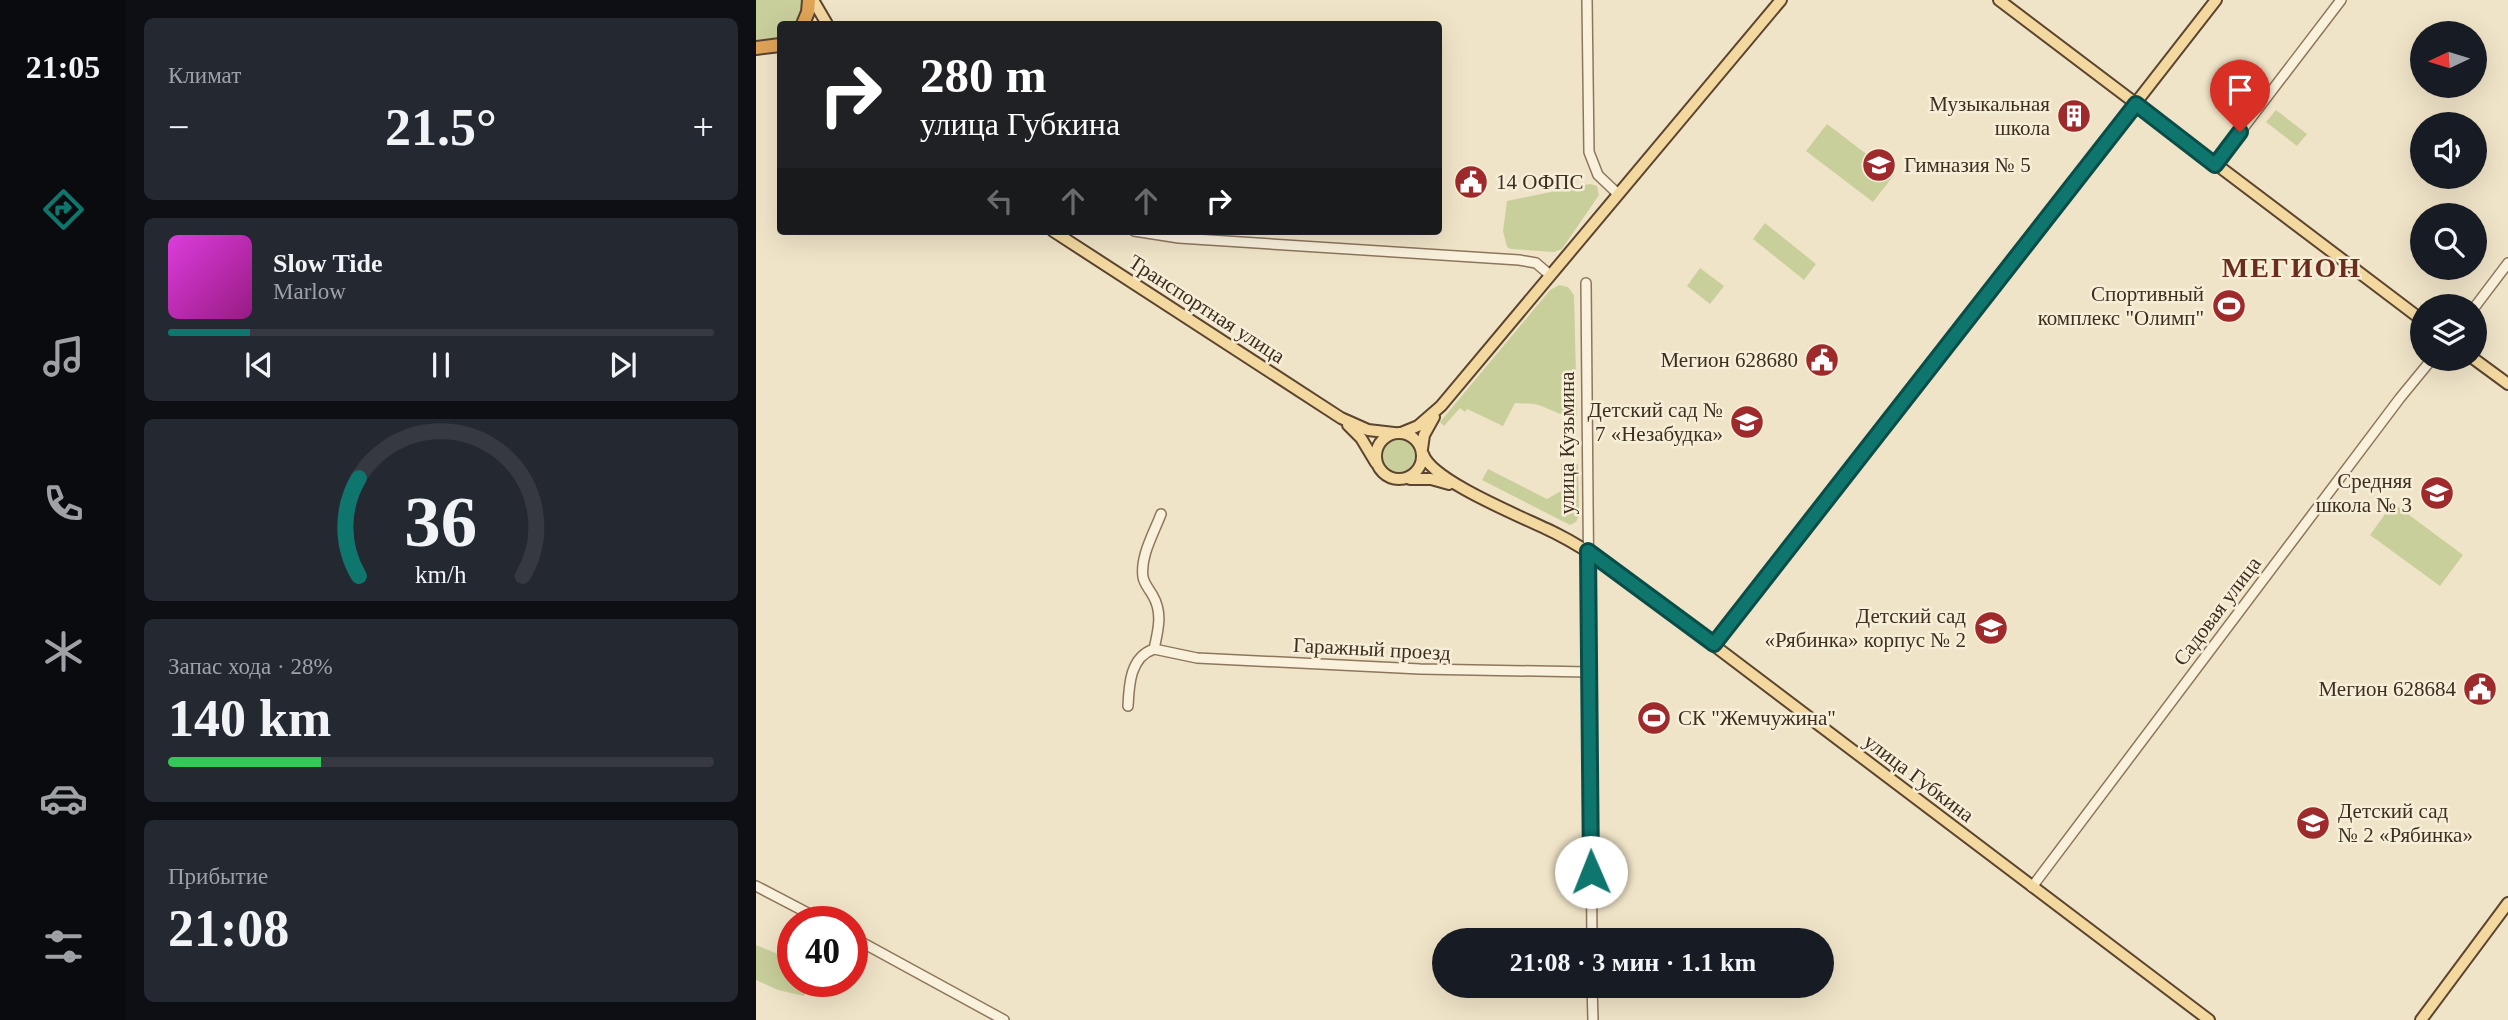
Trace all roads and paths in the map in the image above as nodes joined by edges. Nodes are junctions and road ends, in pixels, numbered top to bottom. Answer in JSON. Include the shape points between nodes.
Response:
{"nodes":[{"id":1,"x":811,"y":0,"type":"edge"},
{"id":2,"x":1587,"y":0,"type":"edge"},
{"id":3,"x":1781,"y":0,"type":"edge"},
{"id":4,"x":1999,"y":0,"type":"edge"},
{"id":5,"x":2216,"y":0,"type":"edge"},
{"id":6,"x":2341,"y":0,"type":"edge"},
{"id":7,"x":804,"y":21,"type":"edge"},
{"id":8,"x":825,"y":21,"type":"edge"},
{"id":9,"x":2136,"y":104,"type":"junction"},
{"id":10,"x":2215,"y":165,"type":"junction"},
{"id":11,"x":1618,"y":194,"type":"junction"},
{"id":12,"x":1059,"y":235,"type":"edge"},
{"id":13,"x":1165,"y":235,"type":"edge"},
{"id":14,"x":2508,"y":262,"type":"edge"},
{"id":15,"x":1550,"y":275,"type":"junction"},
{"id":16,"x":1586,"y":283,"type":"dead end"},
{"id":17,"x":2484,"y":294,"type":"edge"},
{"id":18,"x":2410,"y":311,"type":"edge"},
{"id":19,"x":2487,"y":369,"type":"edge"},
{"id":20,"x":2422,"y":371,"type":"edge"},
{"id":21,"x":2508,"y":384,"type":"edge"},
{"id":22,"x":1441,"y":406,"type":"junction"},
{"id":23,"x":1341,"y":418,"type":"junction"},
{"id":24,"x":1397,"y":433,"type":"junction"},
{"id":25,"x":1422,"y":452,"type":"junction"},
{"id":26,"x":1379,"y":468,"type":"junction"},
{"id":27,"x":1404,"y":479,"type":"junction"},
{"id":28,"x":1462,"y":487,"type":"junction"},
{"id":29,"x":1161,"y":514,"type":"dead end"},
{"id":30,"x":1588,"y":551,"type":"junction"},
{"id":31,"x":1714,"y":644,"type":"junction"},
{"id":32,"x":1154,"y":649,"type":"junction"},
{"id":33,"x":1589,"y":672,"type":"junction"},
{"id":34,"x":1128,"y":706,"type":"dead end"},
{"id":35,"x":756,"y":886,"type":"edge"},
{"id":36,"x":2032,"y":887,"type":"junction"},
{"id":37,"x":2508,"y":903,"type":"edge"},
{"id":38,"x":794,"y":906,"type":"edge"},
{"id":39,"x":1592,"y":928,"type":"edge"},
{"id":40,"x":868,"y":946,"type":"edge"},
{"id":41,"x":1592,"y":998,"type":"edge"},
{"id":42,"x":1004,"y":1020,"type":"edge"},
{"id":43,"x":1593,"y":1020,"type":"edge"},
{"id":44,"x":2208,"y":1020,"type":"edge"},
{"id":45,"x":2421,"y":1020,"type":"edge"}],
"edges":[{"from":1,"to":7,"type":"highway"},
{"from":1,"to":8,"type":"main road"},
{"from":2,"to":11,"type":"street","via":[[1589,152],[1598,174]]},
{"from":3,"to":11,"type":"main road"},
{"from":4,"to":9,"type":"main road"},
{"from":5,"to":9,"type":"main road"},
{"from":6,"to":10,"type":"street"},
{"from":9,"to":10,"type":"main road"},
{"from":9,"to":31,"type":"main road"},
{"from":10,"to":18,"type":"main road"},
{"from":11,"to":15,"type":"main road"},
{"from":12,"to":23,"type":"main road","name":"Транспортная улица"},
{"from":13,"to":15,"type":"street","name":"Транспортная улица","via":[[1519,260],[1536,263]]},
{"from":14,"to":17,"type":"street"},
{"from":15,"to":22,"type":"main road"},
{"from":16,"to":30,"type":"street","name":"улица Кузьмина"},
{"from":19,"to":21,"type":"main road"},
{"from":20,"to":36,"type":"street","name":"Садовая улица"},
{"from":22,"to":24,"type":"main road","via":[[1413,429]]},
{"from":22,"to":25,"type":"main road","via":[[1424,435]]},
{"from":23,"to":24,"type":"main road","via":[[1368,430]]},
{"from":23,"to":26,"type":"main road","via":[[1361,438]]},
{"from":24,"to":25,"type":"main road","via":[[1414,438]]},
{"from":24,"to":26,"type":"main road","via":[[1383,439],[1377,449]]},
{"from":25,"to":27,"type":"main road","via":[[1418,470]]},
{"from":25,"to":28,"type":"main road","via":[[1435,471]]},
{"from":26,"to":27,"type":"main road","via":[[1390,478]]},
{"from":27,"to":28,"type":"main road","via":[[1431,479]]},
{"from":28,"to":30,"type":"main road","name":"улица Губкина"},
{"from":29,"to":32,"type":"street","via":[[1143,574],[1159,614]]},
{"from":30,"to":31,"type":"main road","name":"улица Губкина"},
{"from":30,"to":33,"type":"street","name":"улица Кузьмина"},
{"from":31,"to":36,"type":"main road","name":"улица Губкина"},
{"from":32,"to":33,"type":"street","name":"Гаражный проезд","via":[[1196,658]]},
{"from":32,"to":34,"type":"street","via":[[1143,654],[1134,668]]},
{"from":33,"to":39,"type":"street","name":"улица Кузьмина"},
{"from":35,"to":38,"type":"street"},
{"from":36,"to":44,"type":"main road","name":"улица Губкина"},
{"from":37,"to":45,"type":"main road"},
{"from":40,"to":42,"type":"street"},
{"from":41,"to":43,"type":"street"}]}
